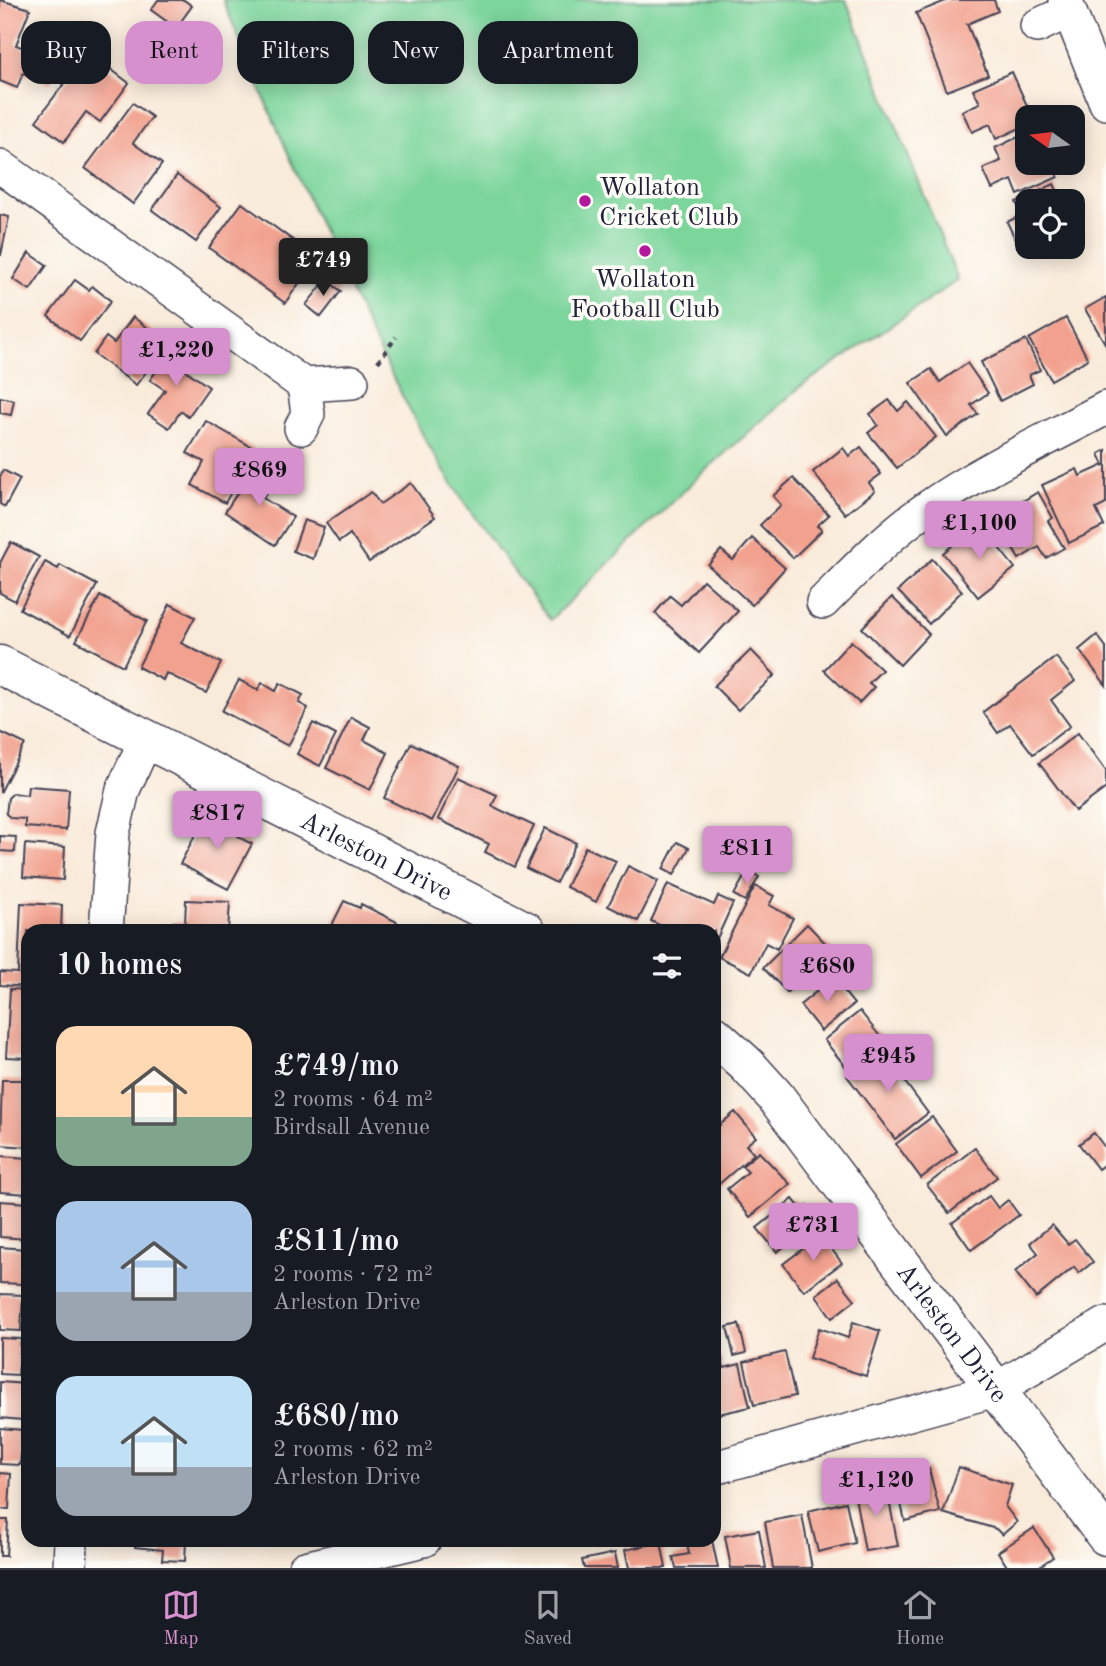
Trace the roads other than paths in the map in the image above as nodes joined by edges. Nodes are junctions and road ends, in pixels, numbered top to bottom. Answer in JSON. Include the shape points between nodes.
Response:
{"nodes":[{"id":1,"x":1067,"y":6,"type":"edge"},
{"id":2,"x":1037,"y":26,"type":"dead end"},
{"id":3,"x":1106,"y":103,"type":"edge"},
{"id":4,"x":0,"y":166,"type":"edge"},
{"id":5,"x":352,"y":382,"type":"dead end"},
{"id":6,"x":304,"y":385,"type":"junction"},
{"id":7,"x":1106,"y":408,"type":"edge"},
{"id":8,"x":301,"y":428,"type":"dead end"},
{"id":9,"x":823,"y":602,"type":"dead end"},
{"id":10,"x":0,"y":666,"type":"edge"},
{"id":11,"x":147,"y":737,"type":"junction"},
{"id":12,"x":106,"y":924,"type":"edge"},
{"id":13,"x":512,"y":924,"type":"edge"},
{"id":14,"x":721,"y":1041,"type":"edge"},
{"id":15,"x":1106,"y":1324,"type":"edge"},
{"id":16,"x":995,"y":1390,"type":"junction"},
{"id":17,"x":721,"y":1466,"type":"edge"},
{"id":18,"x":1106,"y":1536,"type":"edge"},
{"id":19,"x":71,"y":1547,"type":"edge"},
{"id":20,"x":394,"y":1547,"type":"edge"},
{"id":21,"x":70,"y":1568,"type":"edge"},
{"id":22,"x":305,"y":1568,"type":"edge"}],
"edges":[{"from":1,"to":2,"type":"street"},
{"from":1,"to":3,"type":"street"},
{"from":4,"to":6,"type":"street"},
{"from":5,"to":6,"type":"street"},
{"from":6,"to":8,"type":"street","via":[[308,414]]},
{"from":7,"to":9,"type":"street","via":[[926,508],[890,536]]},
{"from":10,"to":11,"type":"street","name":"Arleston Drive"},
{"from":11,"to":12,"type":"street","via":[[123,790],[113,833]]},
{"from":11,"to":13,"type":"street","name":"Arleston Drive"},
{"from":14,"to":16,"type":"street","name":"Arleston Drive","via":[[775,1096]]},
{"from":15,"to":16,"type":"street"},
{"from":16,"to":17,"type":"street"},
{"from":16,"to":18,"type":"street","name":"Arleston Drive"},
{"from":19,"to":21,"type":"street"},
{"from":20,"to":22,"type":"street"}]}
